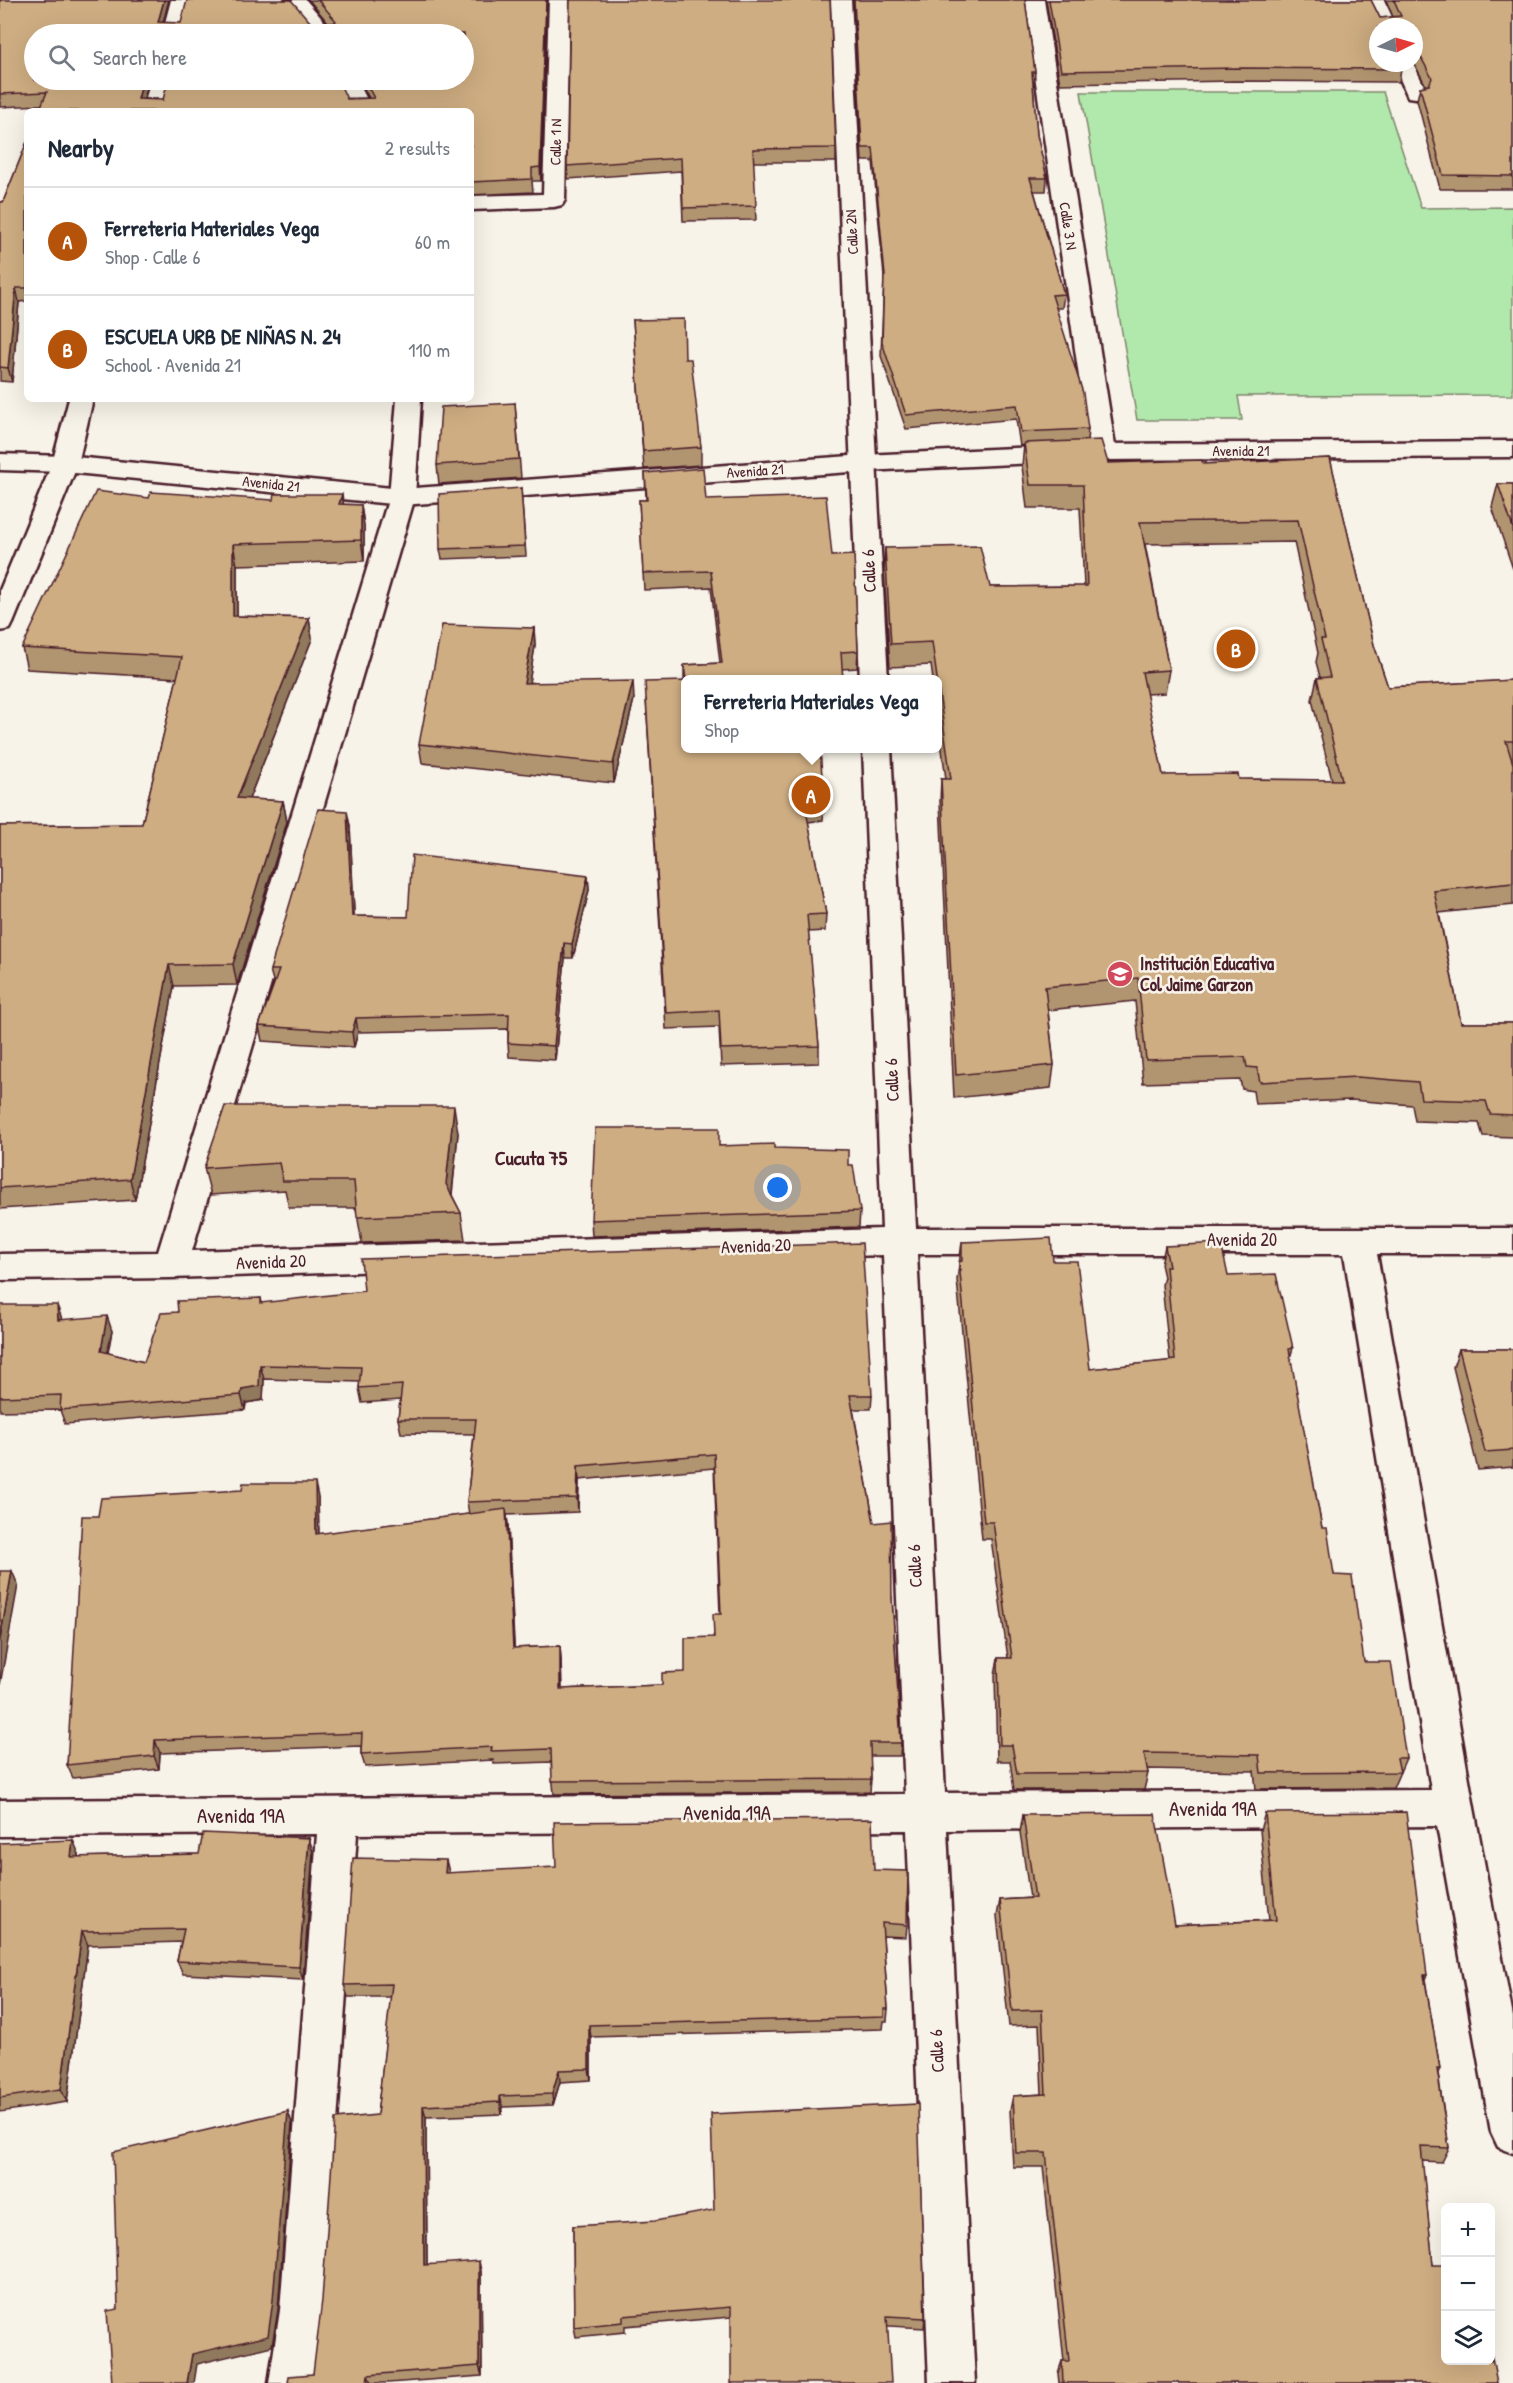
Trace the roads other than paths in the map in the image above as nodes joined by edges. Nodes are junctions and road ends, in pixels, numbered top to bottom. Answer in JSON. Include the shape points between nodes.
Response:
{"nodes":[{"id":1,"x":181,"y":0,"type":"edge"},
{"id":2,"x":295,"y":0,"type":"edge"},
{"id":3,"x":559,"y":0,"type":"edge"},
{"id":4,"x":841,"y":0,"type":"edge"},
{"id":5,"x":1034,"y":0,"type":"edge"},
{"id":6,"x":1374,"y":0,"type":"edge"},
{"id":7,"x":1383,"y":18,"type":"edge"},
{"id":8,"x":175,"y":24,"type":"edge"},
{"id":9,"x":316,"y":24,"type":"edge"},
{"id":10,"x":1407,"y":72,"type":"edge"},
{"id":11,"x":158,"y":90,"type":"edge"},
{"id":12,"x":352,"y":90,"type":"edge"},
{"id":13,"x":1416,"y":92,"type":"dead end"},
{"id":14,"x":154,"y":108,"type":"edge"},
{"id":15,"x":361,"y":108,"type":"edge"},
{"id":16,"x":474,"y":203,"type":"edge"},
{"id":17,"x":80,"y":402,"type":"edge"},
{"id":18,"x":409,"y":402,"type":"edge"},
{"id":19,"x":1513,"y":449,"type":"edge"},
{"id":20,"x":1103,"y":452,"type":"junction"},
{"id":21,"x":0,"y":462,"type":"edge"},
{"id":22,"x":864,"y":463,"type":"junction"},
{"id":23,"x":65,"y":464,"type":"junction"},
{"id":24,"x":402,"y":497,"type":"junction"},
{"id":25,"x":0,"y":623,"type":"edge"},
{"id":26,"x":874,"y":675,"type":"edge"},
{"id":27,"x":877,"y":753,"type":"edge"},
{"id":28,"x":1358,"y":1240,"type":"junction"},
{"id":29,"x":1513,"y":1241,"type":"edge"},
{"id":30,"x":900,"y":1242,"type":"junction"},
{"id":31,"x":171,"y":1265,"type":"junction"},
{"id":32,"x":0,"y":1267,"type":"edge"},
{"id":33,"x":1454,"y":1808,"type":"junction"},
{"id":34,"x":926,"y":1811,"type":"junction"},
{"id":35,"x":338,"y":1816,"type":"junction"},
{"id":36,"x":0,"y":1818,"type":"edge"},
{"id":37,"x":1513,"y":2132,"type":"edge"},
{"id":38,"x":292,"y":2383,"type":"edge"},
{"id":39,"x":952,"y":2383,"type":"edge"}],
"edges":[{"from":1,"to":8,"type":"street"},
{"from":2,"to":9,"type":"street"},
{"from":3,"to":16,"type":"street","name":"Calle 1 N","via":[[554,200]]},
{"from":4,"to":22,"type":"street","name":"Calle 2N"},
{"from":5,"to":20,"type":"street","name":"Calle 3 N"},
{"from":6,"to":7,"type":"street"},
{"from":10,"to":13,"type":"street"},
{"from":11,"to":14,"type":"street"},
{"from":12,"to":15,"type":"street"},
{"from":17,"to":23,"type":"street"},
{"from":18,"to":24,"type":"street"},
{"from":19,"to":20,"type":"street","name":"Avenida 21"},
{"from":20,"to":22,"type":"street","name":"Avenida 21"},
{"from":21,"to":23,"type":"street","name":"Avenida 21"},
{"from":22,"to":24,"type":"street","name":"Avenida 21"},
{"from":22,"to":26,"type":"street","name":"Calle 6"},
{"from":23,"to":24,"type":"street","name":"Avenida 21"},
{"from":23,"to":25,"type":"street"},
{"from":24,"to":31,"type":"street"},
{"from":27,"to":30,"type":"street","name":"Calle 6"},
{"from":28,"to":29,"type":"street","name":"Avenida 20"},
{"from":28,"to":30,"type":"street","name":"Avenida 20"},
{"from":28,"to":33,"type":"street"},
{"from":30,"to":31,"type":"street","name":"Avenida 20"},
{"from":30,"to":34,"type":"street","name":"Calle 6"},
{"from":31,"to":32,"type":"street","name":"Avenida 20"},
{"from":33,"to":34,"type":"street","name":"Avenida 19A"},
{"from":33,"to":37,"type":"street"},
{"from":34,"to":35,"type":"street","name":"Avenida 19A"},
{"from":34,"to":39,"type":"street","name":"Calle 6"},
{"from":35,"to":36,"type":"street","name":"Avenida 19A"},
{"from":35,"to":38,"type":"street","via":[[302,2310]]}]}
